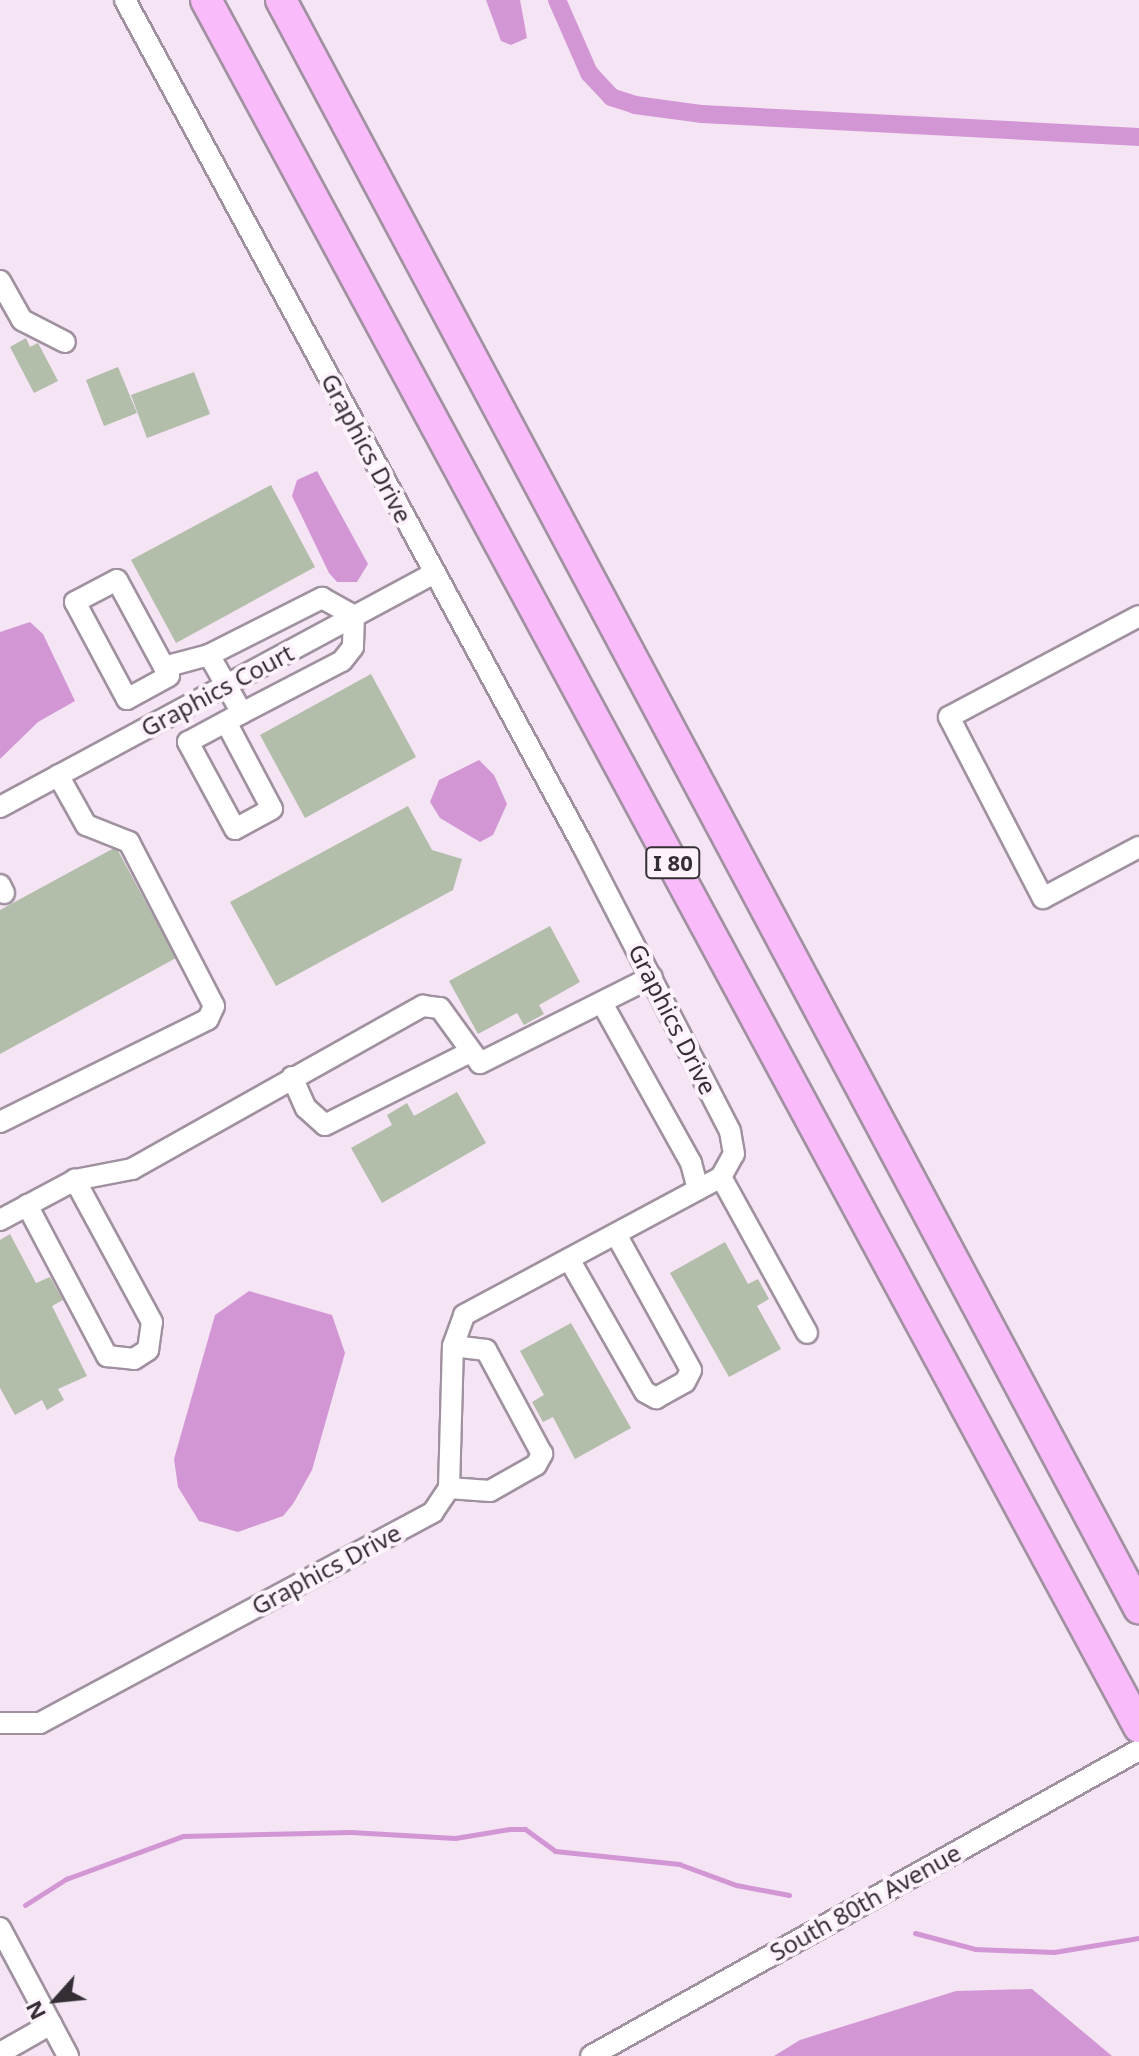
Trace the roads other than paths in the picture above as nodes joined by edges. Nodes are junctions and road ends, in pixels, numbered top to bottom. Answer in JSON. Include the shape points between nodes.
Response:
{"nodes":[{"id":1,"x":125,"y":0,"type":"edge"},
{"id":2,"x":206,"y":0,"type":"edge"},
{"id":3,"x":281,"y":0,"type":"edge"},
{"id":4,"x":0,"y":281,"type":"edge"},
{"id":5,"x":65,"y":342,"type":"dead end"},
{"id":6,"x":434,"y":573,"type":"junction"},
{"id":7,"x":354,"y":616,"type":"junction"},
{"id":8,"x":1139,"y":616,"type":"edge"},
{"id":9,"x":209,"y":655,"type":"junction"},
{"id":10,"x":164,"y":667,"type":"junction"},
{"id":11,"x":225,"y":686,"type":"junction"},
{"id":12,"x":234,"y":717,"type":"junction"},
{"id":13,"x":58,"y":775,"type":"junction"},
{"id":14,"x":0,"y":807,"type":"edge"},
{"id":15,"x":1139,"y":847,"type":"edge"},
{"id":16,"x":652,"y":977,"type":"junction"},
{"id":17,"x":602,"y":1003,"type":"junction"},
{"id":18,"x":468,"y":1053,"type":"junction"},
{"id":19,"x":292,"y":1077,"type":"junction"},
{"id":20,"x":0,"y":1122,"type":"edge"},
{"id":21,"x":721,"y":1177,"type":"junction"},
{"id":22,"x":75,"y":1180,"type":"junction"},
{"id":23,"x":698,"y":1189,"type":"junction"},
{"id":24,"x":27,"y":1205,"type":"junction"},
{"id":25,"x":0,"y":1220,"type":"edge"},
{"id":26,"x":616,"y":1234,"type":"junction"},
{"id":27,"x":569,"y":1259,"type":"junction"},
{"id":28,"x":807,"y":1333,"type":"dead end"},
{"id":29,"x":453,"y":1346,"type":"junction"},
{"id":30,"x":449,"y":1488,"type":"junction"},
{"id":31,"x":1139,"y":1608,"type":"edge"},
{"id":32,"x":0,"y":1723,"type":"edge"},
{"id":33,"x":1139,"y":1727,"type":"edge"},
{"id":34,"x":1139,"y":1750,"type":"edge"},
{"id":35,"x":0,"y":1928,"type":"edge"},
{"id":36,"x":51,"y":2024,"type":"junction"},
{"id":37,"x":0,"y":2053,"type":"edge"},
{"id":38,"x":68,"y":2056,"type":"edge"},
{"id":39,"x":591,"y":2056,"type":"edge"}],
"edges":[{"from":1,"to":6,"type":"street","name":"Graphics Drive"},
{"from":2,"to":33,"type":"highway","number":"I 80"},
{"from":3,"to":31,"type":"highway","number":"I 80"},
{"from":4,"to":5,"type":"street","via":[[22,320]]},
{"from":6,"to":7,"type":"street","name":"Graphics Court"},
{"from":6,"to":16,"type":"street","name":"Graphics Drive"},
{"from":7,"to":9,"type":"street","via":[[322,598]]},
{"from":7,"to":11,"type":"street","name":"Graphics Court"},
{"from":7,"to":12,"type":"street","via":[[353,647],[342,661]]},
{"from":8,"to":15,"type":"street","via":[[949,717],[1043,898]]},
{"from":9,"to":10,"type":"street"},
{"from":9,"to":11,"type":"street"},
{"from":10,"to":10,"type":"street","via":[[117,580],[75,602],[127,699],[169,676]]},
{"from":11,"to":12,"type":"street"},
{"from":11,"to":13,"type":"street","name":"Graphics Court"},
{"from":12,"to":12,"type":"street","via":[[188,742],[235,829],[272,809]]},
{"from":13,"to":14,"type":"street","name":"Graphics Court"},
{"from":13,"to":20,"type":"street","via":[[86,825],[129,842],[214,1006],[208,1019]]},
{"from":16,"to":17,"type":"street"},
{"from":16,"to":21,"type":"street","name":"Graphics Drive","via":[[730,1131],[734,1154]]},
{"from":17,"to":18,"type":"street","via":[[489,1061],[480,1063]]},
{"from":17,"to":23,"type":"street","via":[[691,1163]]},
{"from":18,"to":19,"type":"street","via":[[432,1004]]},
{"from":18,"to":19,"type":"street","via":[[325,1125],[306,1108]]},
{"from":19,"to":22,"type":"street","via":[[132,1169]]},
{"from":21,"to":23,"type":"street"},
{"from":21,"to":28,"type":"street"},
{"from":22,"to":24,"type":"street"},
{"from":22,"to":24,"type":"street","via":[[152,1322],[148,1350],[134,1359],[107,1356]]},
{"from":23,"to":26,"type":"street"},
{"from":24,"to":25,"type":"street"},
{"from":26,"to":27,"type":"street"},
{"from":26,"to":27,"type":"street","via":[[691,1370],[685,1382],[656,1398],[645,1392]]},
{"from":27,"to":29,"type":"street","via":[[464,1315]]},
{"from":29,"to":30,"type":"street"},
{"from":29,"to":30,"type":"street","via":[[486,1350],[542,1454],[536,1465],[490,1491]]},
{"from":30,"to":32,"type":"street","name":"Graphics Drive","via":[[433,1512],[40,1723]]},
{"from":34,"to":39,"type":"street","name":"South 80th Avenue"},
{"from":35,"to":36,"type":"street"},
{"from":36,"to":37,"type":"street"},
{"from":36,"to":38,"type":"street"}]}
